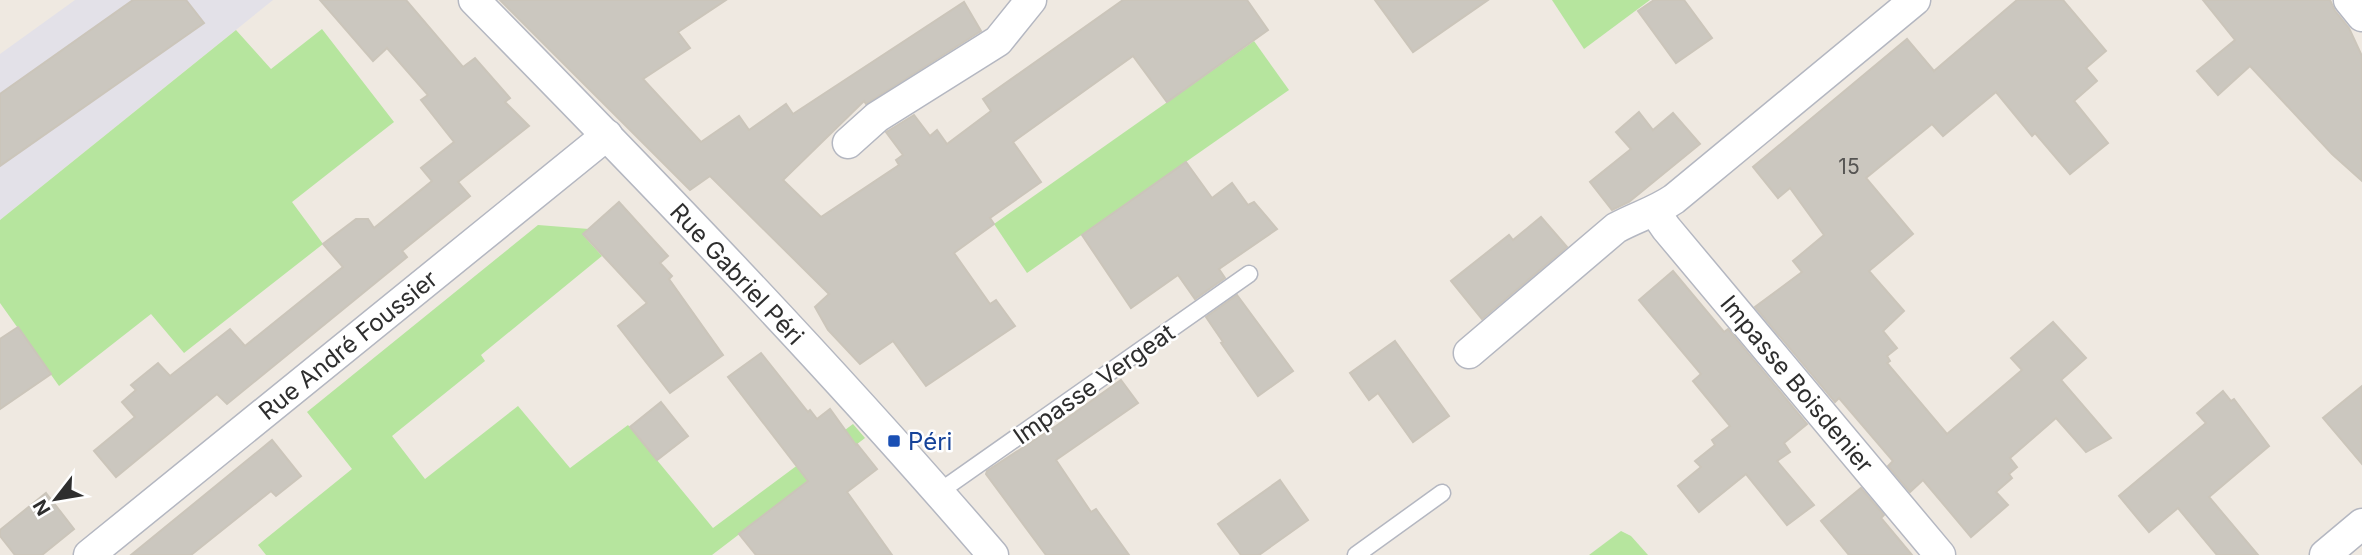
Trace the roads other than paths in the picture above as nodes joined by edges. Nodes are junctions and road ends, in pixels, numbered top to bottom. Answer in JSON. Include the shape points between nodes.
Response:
{"nodes":[{"id":1,"x":474,"y":0,"type":"edge"},
{"id":2,"x":1031,"y":0,"type":"edge"},
{"id":3,"x":1914,"y":0,"type":"edge"},
{"id":4,"x":2349,"y":0,"type":"edge"},
{"id":5,"x":2362,"y":16,"type":"edge"},
{"id":6,"x":607,"y":135,"type":"junction"},
{"id":7,"x":848,"y":143,"type":"dead end"},
{"id":8,"x":1656,"y":212,"type":"junction"},
{"id":9,"x":1249,"y":274,"type":"dead end"},
{"id":10,"x":1469,"y":353,"type":"dead end"},
{"id":11,"x":939,"y":492,"type":"junction"},
{"id":12,"x":1442,"y":493,"type":"dead end"},
{"id":13,"x":2362,"y":524,"type":"edge"},
{"id":14,"x":89,"y":555,"type":"edge"},
{"id":15,"x":993,"y":555,"type":"edge"},
{"id":16,"x":1356,"y":555,"type":"edge"},
{"id":17,"x":1940,"y":555,"type":"edge"},
{"id":18,"x":2325,"y":555,"type":"edge"}],
"edges":[{"from":1,"to":6,"type":"street","name":"Rue Gabriel Péri"},
{"from":2,"to":7,"type":"street","via":[[998,41],[866,125]]},
{"from":3,"to":8,"type":"street"},
{"from":4,"to":5,"type":"street"},
{"from":6,"to":11,"type":"street","name":"Rue Gabriel Péri"},
{"from":6,"to":14,"type":"street","name":"Rue André Foussier"},
{"from":8,"to":10,"type":"street","via":[[1616,228]]},
{"from":8,"to":17,"type":"street","name":"Impasse Boisdenier"},
{"from":9,"to":11,"type":"lane","name":"Impasse Vergeat"},
{"from":11,"to":15,"type":"street","name":"Rue Gabriel Péri"},
{"from":12,"to":16,"type":"lane"},
{"from":13,"to":18,"type":"street"}]}
